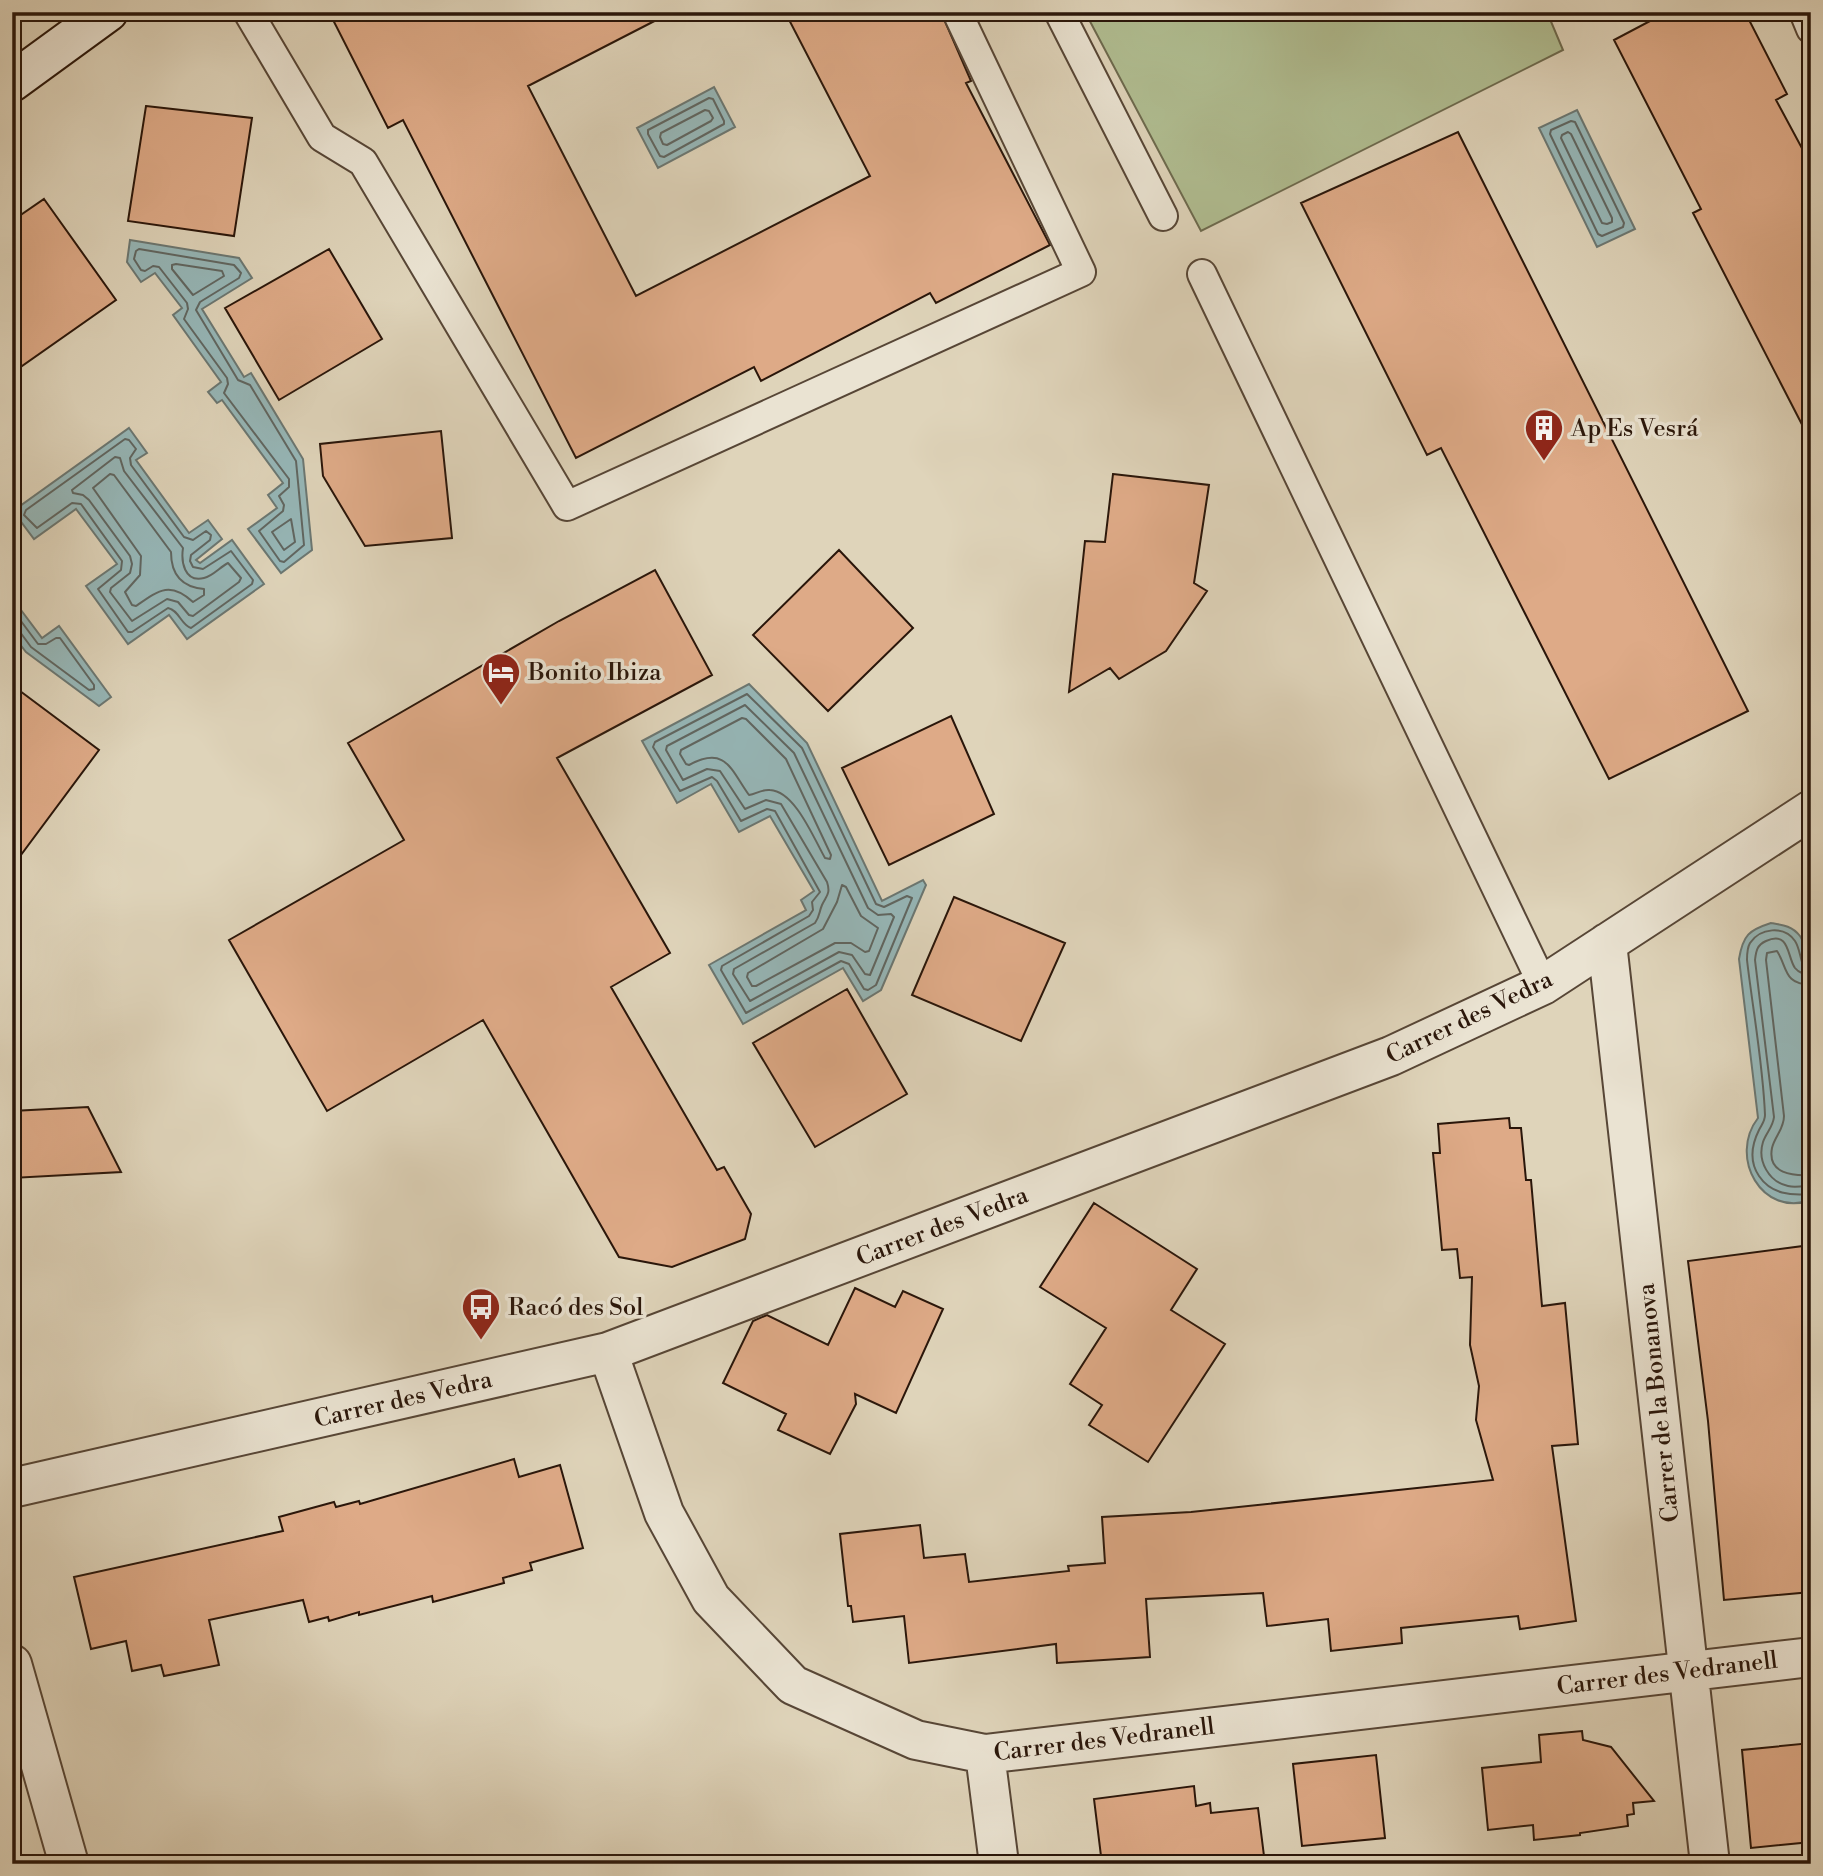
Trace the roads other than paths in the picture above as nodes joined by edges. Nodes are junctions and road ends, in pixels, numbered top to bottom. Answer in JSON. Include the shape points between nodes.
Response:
{"nodes":[{"id":1,"x":108,"y":12,"type":"edge"},
{"id":2,"x":248,"y":12,"type":"edge"},
{"id":3,"x":957,"y":12,"type":"edge"},
{"id":4,"x":1059,"y":12,"type":"edge"},
{"id":5,"x":1804,"y":12,"type":"edge"},
{"id":6,"x":1811,"y":29,"type":"edge"},
{"id":7,"x":12,"y":82,"type":"edge"},
{"id":8,"x":1163,"y":216,"type":"dead end"},
{"id":9,"x":1202,"y":274,"type":"dead end"},
{"id":10,"x":1811,"y":810,"type":"edge"},
{"id":11,"x":1607,"y":943,"type":"junction"},
{"id":12,"x":1543,"y":985,"type":"junction"},
{"id":13,"x":608,"y":1352,"type":"junction"},
{"id":14,"x":12,"y":1488,"type":"edge"},
{"id":15,"x":1811,"y":1657,"type":"edge"},
{"id":16,"x":12,"y":1664,"type":"edge"},
{"id":17,"x":1688,"y":1671,"type":"junction"},
{"id":18,"x":985,"y":1754,"type":"junction"},
{"id":19,"x":69,"y":1864,"type":"edge"},
{"id":20,"x":999,"y":1864,"type":"edge"},
{"id":21,"x":1710,"y":1864,"type":"edge"}],
"edges":[{"from":1,"to":7,"type":"street"},
{"from":2,"to":3,"type":"lane","via":[[323,137],[363,162],[568,506],[1081,272]]},
{"from":4,"to":8,"type":"lane"},
{"from":5,"to":6,"type":"lane"},
{"from":9,"to":12,"type":"lane"},
{"from":10,"to":11,"type":"street","name":"Carrer des Vedra"},
{"from":11,"to":12,"type":"street","name":"Carrer des Vedra"},
{"from":11,"to":17,"type":"street","name":"Carrer de la Bonanova"},
{"from":12,"to":13,"type":"street","name":"Carrer des Vedra","via":[[1391,1056]]},
{"from":13,"to":14,"type":"street","name":"Carrer des Vedra"},
{"from":13,"to":18,"type":"street","name":"Carrer des Vedranell","via":[[664,1513],[720,1609],[793,1685],[916,1740]]},
{"from":15,"to":17,"type":"street","name":"Carrer des Vedranell"},
{"from":16,"to":19,"type":"street"},
{"from":17,"to":18,"type":"street","name":"Carrer des Vedranell"},
{"from":17,"to":21,"type":"street","name":"Carrer de la Bonanova"},
{"from":18,"to":20,"type":"street"}]}
